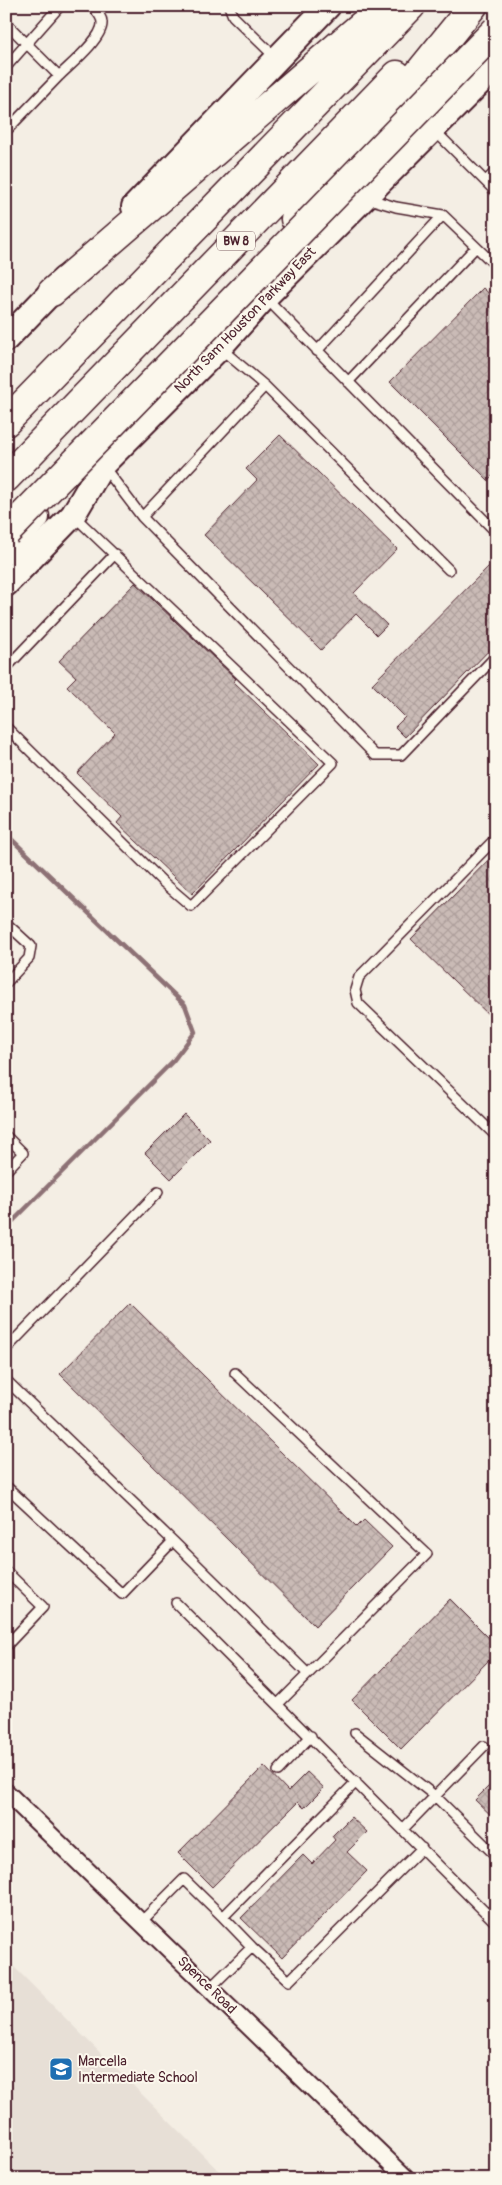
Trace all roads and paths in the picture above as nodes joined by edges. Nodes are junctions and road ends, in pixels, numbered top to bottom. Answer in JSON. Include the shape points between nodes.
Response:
{"nodes":[{"id":1,"x":60,"y":6,"type":"edge"},
{"id":2,"x":92,"y":6,"type":"edge"},
{"id":3,"x":229,"y":6,"type":"edge"},
{"id":4,"x":328,"y":6,"type":"edge"},
{"id":5,"x":384,"y":6,"type":"edge"},
{"id":6,"x":411,"y":6,"type":"edge"},
{"id":7,"x":468,"y":6,"type":"edge"},
{"id":8,"x":473,"y":6,"type":"edge"},
{"id":9,"x":6,"y":23,"type":"edge"},
{"id":10,"x":496,"y":30,"type":"edge"},
{"id":11,"x":28,"y":44,"type":"junction"},
{"id":12,"x":277,"y":59,"type":"junction"},
{"id":13,"x":496,"y":66,"type":"edge"},
{"id":14,"x":6,"y":67,"type":"edge"},
{"id":15,"x":59,"y":76,"type":"junction"},
{"id":16,"x":434,"y":130,"type":"junction"},
{"id":17,"x":6,"y":131,"type":"edge"},
{"id":18,"x":496,"y":171,"type":"edge"},
{"id":19,"x":486,"y":182,"type":"junction"},
{"id":20,"x":496,"y":192,"type":"edge"},
{"id":21,"x":366,"y":198,"type":"junction"},
{"id":22,"x":443,"y":216,"type":"junction"},
{"id":23,"x":476,"y":247,"type":"junction"},
{"id":24,"x":496,"y":266,"type":"edge"},
{"id":25,"x":52,"y":292,"type":"junction"},
{"id":26,"x":265,"y":297,"type":"junction"},
{"id":27,"x":6,"y":339,"type":"edge"},
{"id":28,"x":219,"y":348,"type":"junction"},
{"id":29,"x":317,"y":351,"type":"junction"},
{"id":30,"x":348,"y":382,"type":"junction"},
{"id":31,"x":265,"y":386,"type":"junction"},
{"id":32,"x":6,"y":422,"type":"edge"},
{"id":33,"x":103,"y":464,"type":"junction"},
{"id":34,"x":6,"y":478,"type":"edge"},
{"id":35,"x":73,"y":515,"type":"junction"},
{"id":36,"x":142,"y":517,"type":"junction"},
{"id":37,"x":492,"y":528,"type":"dead end"},
{"id":38,"x":6,"y":533,"type":"edge"},
{"id":39,"x":6,"y":550,"type":"edge"},
{"id":40,"x":115,"y":554,"type":"junction"},
{"id":41,"x":449,"y":570,"type":"dead end"},
{"id":42,"x":6,"y":584,"type":"edge"},
{"id":43,"x":496,"y":656,"type":"edge"},
{"id":44,"x":6,"y":668,"type":"edge"},
{"id":45,"x":6,"y":727,"type":"edge"},
{"id":46,"x":496,"y":838,"type":"edge"},
{"id":47,"x":6,"y":923,"type":"edge"},
{"id":48,"x":6,"y":983,"type":"edge"},
{"id":49,"x":6,"y":1136,"type":"edge"},
{"id":50,"x":496,"y":1136,"type":"edge"},
{"id":51,"x":6,"y":1171,"type":"edge"},
{"id":52,"x":158,"y":1192,"type":"dead end"},
{"id":53,"x":6,"y":1349,"type":"edge"},
{"id":54,"x":235,"y":1374,"type":"dead end"},
{"id":55,"x":6,"y":1380,"type":"edge"},
{"id":56,"x":6,"y":1486,"type":"edge"},
{"id":57,"x":173,"y":1541,"type":"junction"},
{"id":58,"x":6,"y":1571,"type":"edge"},
{"id":59,"x":176,"y":1603,"type":"dead end"},
{"id":60,"x":6,"y":1646,"type":"edge"},
{"id":61,"x":308,"y":1674,"type":"junction"},
{"id":62,"x":278,"y":1704,"type":"junction"},
{"id":63,"x":355,"y":1733,"type":"dead end"},
{"id":64,"x":310,"y":1736,"type":"junction"},
{"id":65,"x":484,"y":1746,"type":"dead end"},
{"id":66,"x":278,"y":1771,"type":"dead end"},
{"id":67,"x":356,"y":1782,"type":"junction"},
{"id":68,"x":6,"y":1792,"type":"edge"},
{"id":69,"x":435,"y":1796,"type":"junction"},
{"id":70,"x":403,"y":1829,"type":"junction"},
{"id":71,"x":422,"y":1848,"type":"junction"},
{"id":72,"x":496,"y":1856,"type":"edge"},
{"id":73,"x":496,"y":1907,"type":"edge"},
{"id":74,"x":488,"y":1915,"type":"junction"},
{"id":75,"x":223,"y":1917,"type":"junction"},
{"id":76,"x":141,"y":1922,"type":"junction"},
{"id":77,"x":496,"y":1923,"type":"edge"},
{"id":78,"x":252,"y":1947,"type":"junction"},
{"id":79,"x":210,"y":1988,"type":"junction"},
{"id":80,"x":407,"y":2179,"type":"edge"}],
"edges":[{"from":1,"to":11,"type":"lane"},
{"from":2,"to":15,"type":"lane","via":[[102,23],[98,36]]},
{"from":3,"to":12,"type":"lane","via":[[233,16]]},
{"from":4,"to":12,"type":"main road"},
{"from":5,"to":25,"type":"highway"},
{"from":6,"to":32,"type":"highway","number":"BW 8"},
{"from":7,"to":34,"type":"highway","number":"BW 8"},
{"from":8,"to":39,"type":"highway","via":[[371,132]]},
{"from":9,"to":11,"type":"lane"},
{"from":10,"to":38,"type":"highway","bridge":true},
{"from":11,"to":14,"type":"lane"},
{"from":11,"to":15,"type":"lane"},
{"from":12,"to":25,"type":"main road"},
{"from":13,"to":16,"type":"main road","name":"North Sam Houston Parkway East"},
{"from":15,"to":17,"type":"lane"},
{"from":16,"to":19,"type":"lane"},
{"from":16,"to":21,"type":"main road","name":"North Sam Houston Parkway East"},
{"from":18,"to":19,"type":"lane"},
{"from":19,"to":20,"type":"lane"},
{"from":21,"to":22,"type":"lane"},
{"from":21,"to":26,"type":"main road","name":"North Sam Houston Parkway East"},
{"from":22,"to":23,"type":"lane"},
{"from":22,"to":29,"type":"lane"},
{"from":23,"to":24,"type":"lane"},
{"from":23,"to":30,"type":"lane"},
{"from":25,"to":27,"type":"main road"},
{"from":26,"to":28,"type":"main road","name":"North Sam Houston Parkway East"},
{"from":26,"to":29,"type":"lane"},
{"from":28,"to":31,"type":"lane"},
{"from":28,"to":33,"type":"main road","name":"North Sam Houston Parkway East"},
{"from":29,"to":30,"type":"lane"},
{"from":30,"to":37,"type":"lane"},
{"from":31,"to":36,"type":"lane"},
{"from":31,"to":41,"type":"lane"},
{"from":33,"to":35,"type":"main road","name":"North Sam Houston Parkway East"},
{"from":33,"to":36,"type":"lane"},
{"from":35,"to":40,"type":"lane"},
{"from":35,"to":42,"type":"main road","name":"North Sam Houston Parkway East"},
{"from":36,"to":43,"type":"lane","via":[[375,755],[401,755]]},
{"from":40,"to":44,"type":"lane"},
{"from":40,"to":45,"type":"lane","via":[[333,764],[191,906]]},
{"from":46,"to":50,"type":"lane","via":[[360,977],[355,990],[358,1003]]},
{"from":47,"to":48,"type":"lane","via":[[31,946],[29,958]]},
{"from":49,"to":51,"type":"lane","via":[[23,1153]]},
{"from":52,"to":53,"type":"lane"},
{"from":54,"to":61,"type":"lane","via":[[427,1554]]},
{"from":55,"to":57,"type":"lane"},
{"from":56,"to":57,"type":"lane","via":[[122,1594]]},
{"from":57,"to":61,"type":"lane"},
{"from":58,"to":60,"type":"lane","via":[[44,1607]]},
{"from":59,"to":62,"type":"lane"},
{"from":61,"to":62,"type":"lane"},
{"from":62,"to":64,"type":"lane"},
{"from":63,"to":69,"type":"lane"},
{"from":64,"to":66,"type":"lane"},
{"from":64,"to":67,"type":"lane"},
{"from":65,"to":69,"type":"lane"},
{"from":67,"to":70,"type":"lane"},
{"from":67,"to":75,"type":"lane"},
{"from":68,"to":76,"type":"street","name":"Spence Road"},
{"from":69,"to":70,"type":"lane"},
{"from":69,"to":72,"type":"lane"},
{"from":70,"to":71,"type":"lane"},
{"from":71,"to":74,"type":"lane"},
{"from":71,"to":78,"type":"lane","via":[[289,1981]]},
{"from":73,"to":74,"type":"lane"},
{"from":74,"to":77,"type":"lane"},
{"from":75,"to":76,"type":"lane","via":[[184,1879]]},
{"from":75,"to":78,"type":"lane"},
{"from":76,"to":79,"type":"street","name":"Spence Road"},
{"from":78,"to":79,"type":"lane"},
{"from":79,"to":80,"type":"street","name":"Spence Road"}]}
